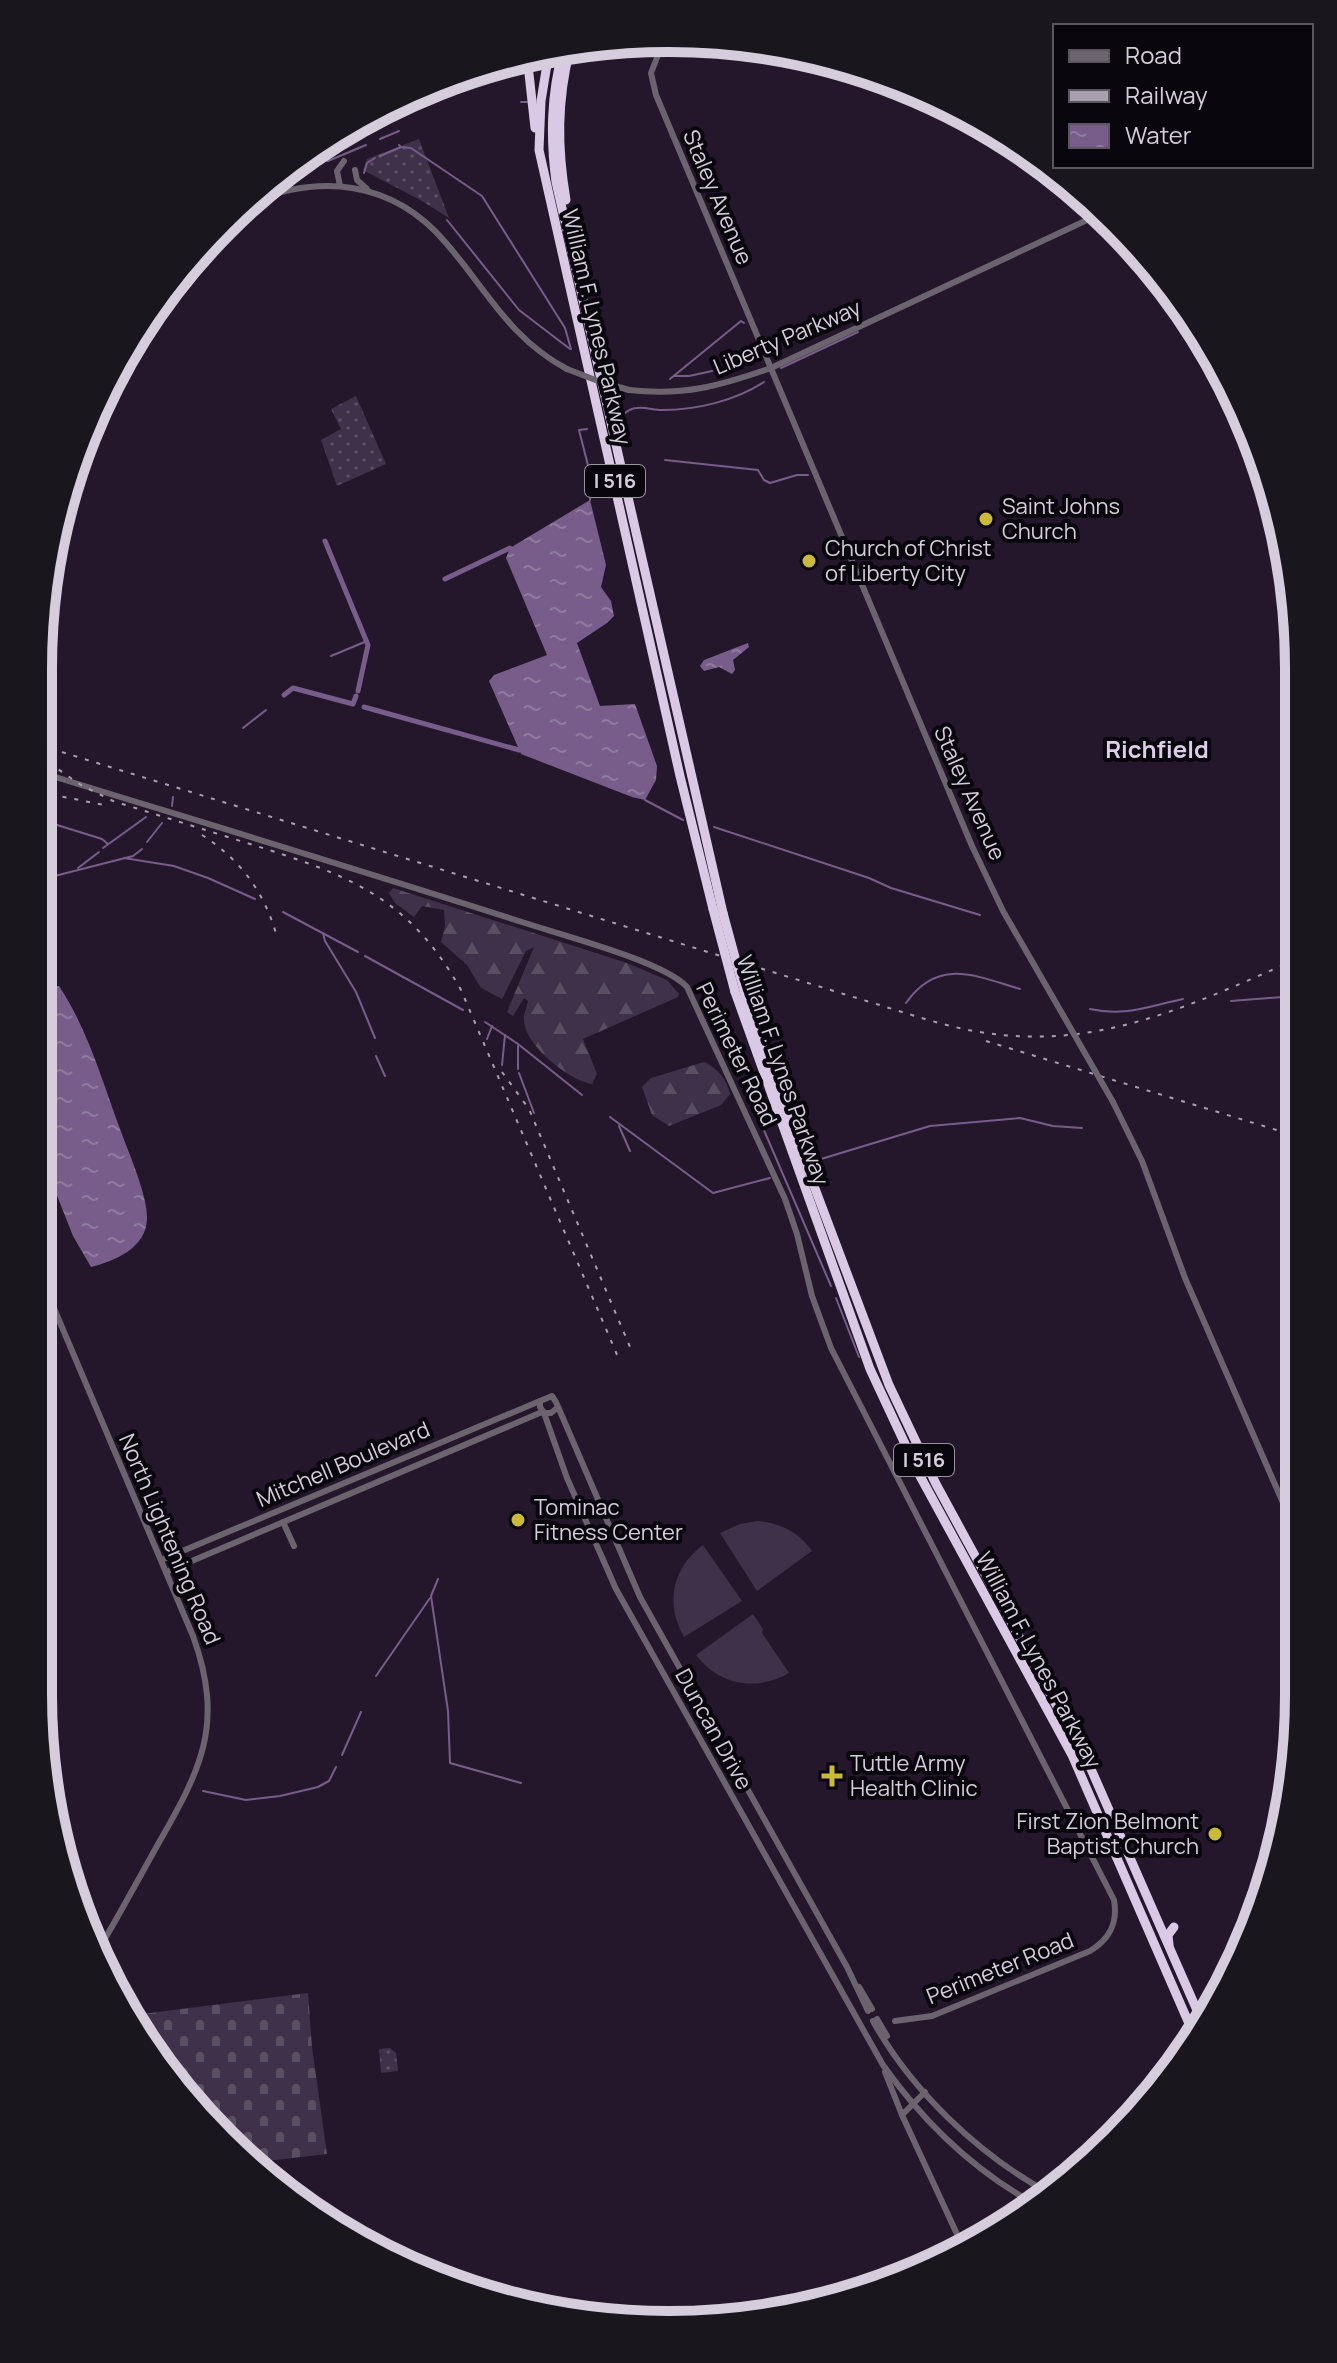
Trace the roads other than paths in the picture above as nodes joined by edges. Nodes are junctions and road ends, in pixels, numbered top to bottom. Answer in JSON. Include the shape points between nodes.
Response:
{"nodes":[{"id":1,"x":659,"y":52,"type":"edge"},
{"id":2,"x":567,"y":61,"type":"edge"},
{"id":3,"x":560,"y":62,"type":"edge"},
{"id":4,"x":547,"y":64,"type":"edge"},
{"id":5,"x":529,"y":68,"type":"edge"},
{"id":6,"x":539,"y":150,"type":"junction"},
{"id":7,"x":344,"y":161,"type":"dead end"},
{"id":8,"x":355,"y":170,"type":"dead end"},
{"id":9,"x":344,"y":186,"type":"junction"},
{"id":10,"x":370,"y":191,"type":"junction"},
{"id":11,"x":277,"y":192,"type":"edge"},
{"id":12,"x":1089,"y":219,"type":"edge"},
{"id":13,"x":577,"y":274,"type":"junction"},
{"id":14,"x":771,"y":368,"type":"junction"},
{"id":15,"x":52,"y":776,"type":"edge"},
{"id":16,"x":52,"y":1304,"type":"edge"},
{"id":17,"x":540,"y":1401,"type":"junction"},
{"id":18,"x":557,"y":1408,"type":"junction"},
{"id":19,"x":543,"y":1412,"type":"junction"},
{"id":20,"x":532,"y":1416,"type":"junction"},
{"id":21,"x":547,"y":1426,"type":"junction"},
{"id":22,"x":1285,"y":1508,"type":"edge"},
{"id":23,"x":283,"y":1522,"type":"junction"},
{"id":24,"x":205,"y":1542,"type":"junction"},
{"id":25,"x":294,"y":1546,"type":"dead end"},
{"id":26,"x":617,"y":1548,"type":"junction"},
{"id":27,"x":209,"y":1553,"type":"junction"},
{"id":28,"x":601,"y":1554,"type":"junction"},
{"id":29,"x":161,"y":1560,"type":"junction"},
{"id":30,"x":623,"y":1562,"type":"junction"},
{"id":31,"x":607,"y":1569,"type":"junction"},
{"id":32,"x":166,"y":1572,"type":"junction"},
{"id":33,"x":104,"y":1940,"type":"edge"},
{"id":34,"x":870,"y":2010,"type":"dead end"},
{"id":35,"x":1197,"y":2011,"type":"edge"},
{"id":36,"x":875,"y":2020,"type":"dead end"},
{"id":37,"x":895,"y":2021,"type":"dead end"},
{"id":38,"x":1189,"y":2024,"type":"edge"},
{"id":39,"x":889,"y":2043,"type":"junction"},
{"id":40,"x":875,"y":2052,"type":"junction"},
{"id":41,"x":883,"y":2065,"type":"junction"},
{"id":42,"x":925,"y":2092,"type":"junction"},
{"id":43,"x":912,"y":2103,"type":"junction"},
{"id":44,"x":902,"y":2115,"type":"junction"},
{"id":45,"x":1039,"y":2188,"type":"edge"},
{"id":46,"x":1024,"y":2198,"type":"edge"},
{"id":47,"x":959,"y":2238,"type":"edge"}],
"edges":[{"from":1,"to":14,"type":"street","name":"Staley Avenue","via":[[651,73],[656,95]]},
{"from":2,"to":13,"type":"highway","via":[[558,132]]},
{"from":3,"to":13,"type":"highway","name":"William F. Lynes Parkway","number":"I 516","via":[[552,146]]},
{"from":4,"to":6,"type":"highway","name":"William F. Lynes Parkway","number":"I 516"},
{"from":5,"to":6,"type":"highway"},
{"from":6,"to":38,"type":"highway","name":"William F. Lynes Parkway","number":"I 516","bridge":true,"via":[[735,992],[870,1369],[920,1476],[1072,1755]]},
{"from":7,"to":9,"type":"street","via":[[337,171]]},
{"from":8,"to":10,"type":"street","via":[[357,180]]},
{"from":9,"to":10,"type":"street","name":"Liberty Parkway"},
{"from":9,"to":11,"type":"street","name":"Liberty Parkway"},
{"from":10,"to":14,"type":"street","name":"Liberty Parkway","bridge":true,"via":[[429,225],[518,335],[567,369],[629,390],[691,392]]},
{"from":12,"to":14,"type":"street","name":"Liberty Parkway"},
{"from":13,"to":35,"type":"highway","name":"William F. Lynes Parkway","number":"I 516","bridge":true,"via":[[723,913],[773,1077],[889,1385],[936,1484],[1091,1769]]},
{"from":14,"to":22,"type":"street","name":"Staley Avenue","bridge":true,"via":[[970,842],[1142,1161],[1188,1286]]},
{"from":15,"to":37,"type":"street","name":"Perimeter Road","via":[[550,931],[657,968],[687,987],[785,1199],[831,1348],[1114,1900],[1111,1932],[1090,1951],[932,2016]]},
{"from":16,"to":29,"type":"street","name":"North Lightening Road"},
{"from":17,"to":18,"type":"street","via":[[552,1396]]},
{"from":17,"to":19,"type":"street","name":"Duncan Drive"},
{"from":17,"to":24,"type":"street","name":"Mitchell Boulevard"},
{"from":18,"to":19,"type":"street","name":"Mitchell Boulevard"},
{"from":18,"to":26,"type":"street","name":"Duncan Drive"},
{"from":19,"to":20,"type":"street","name":"Mitchell Boulevard"},
{"from":19,"to":21,"type":"street","name":"Duncan Drive"},
{"from":20,"to":21,"type":"street"},
{"from":20,"to":23,"type":"street","name":"Mitchell Boulevard"},
{"from":21,"to":28,"type":"street","name":"Duncan Drive"},
{"from":23,"to":25,"type":"street"},
{"from":23,"to":27,"type":"street","name":"Mitchell Boulevard"},
{"from":24,"to":27,"type":"street"},
{"from":24,"to":29,"type":"street","name":"Mitchell Boulevard"},
{"from":26,"to":28,"type":"street"},
{"from":26,"to":30,"type":"street","name":"Duncan Drive"},
{"from":27,"to":32,"type":"street","name":"Mitchell Boulevard"},
{"from":28,"to":31,"type":"street","name":"Duncan Drive"},
{"from":29,"to":32,"type":"street","name":"North Lightening Road"},
{"from":30,"to":31,"type":"street"},
{"from":30,"to":34,"type":"street","name":"Duncan Drive"},
{"from":31,"to":40,"type":"street","name":"Duncan Drive"},
{"from":32,"to":33,"type":"street","name":"North Lightening Road","via":[[202,1661],[208,1698],[206,1736],[191,1786]]},
{"from":36,"to":39,"type":"street"},
{"from":39,"to":40,"type":"street"},
{"from":39,"to":42,"type":"street"},
{"from":40,"to":41,"type":"street","name":"Duncan Drive"},
{"from":41,"to":43,"type":"street"},
{"from":41,"to":44,"type":"street"},
{"from":42,"to":43,"type":"street"},
{"from":42,"to":45,"type":"street","via":[[979,2146]]},
{"from":43,"to":44,"type":"street"},
{"from":43,"to":46,"type":"street","via":[[958,2150]]},
{"from":44,"to":47,"type":"street"}]}
